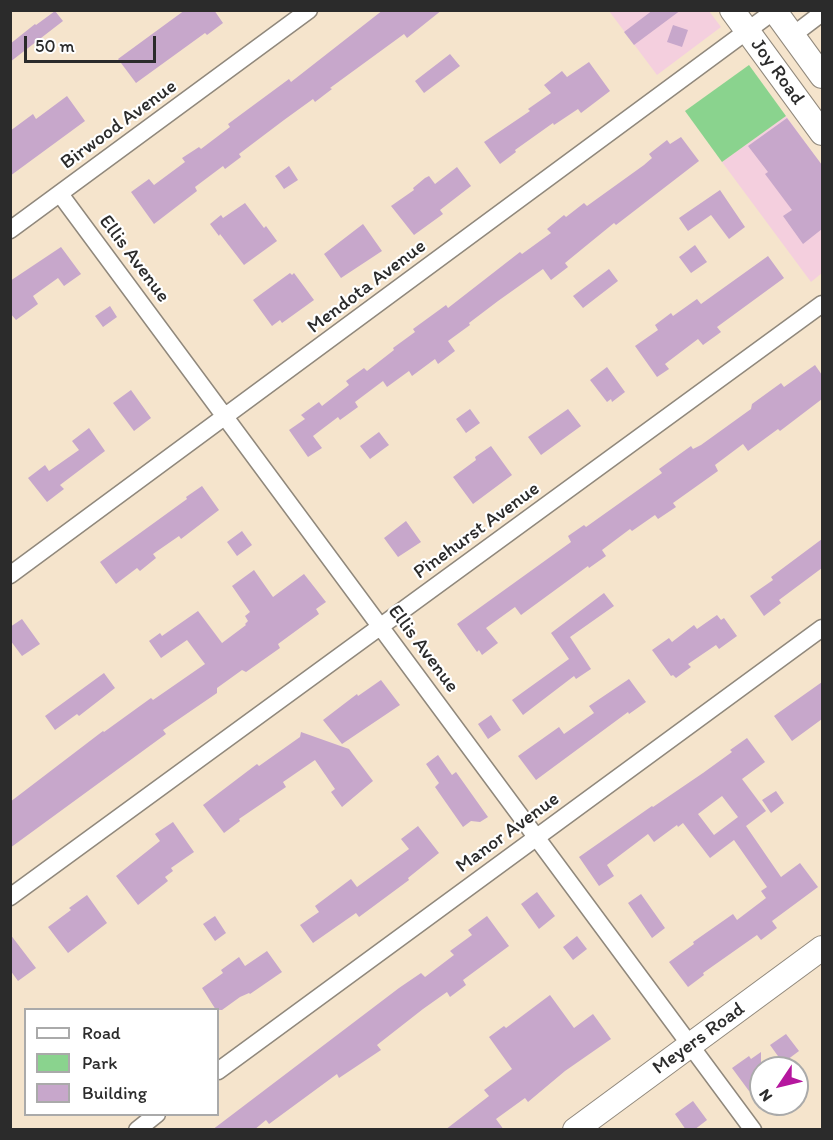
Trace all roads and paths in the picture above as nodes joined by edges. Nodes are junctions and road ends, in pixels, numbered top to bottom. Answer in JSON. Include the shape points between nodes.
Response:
{"nodes":[{"id":1,"x":309,"y":10,"type":"edge"},
{"id":2,"x":732,"y":10,"type":"edge"},
{"id":3,"x":774,"y":11,"type":"edge"},
{"id":4,"x":822,"y":13,"type":"edge"},
{"id":5,"x":748,"y":32,"type":"junction"},
{"id":6,"x":793,"y":35,"type":"junction"},
{"id":7,"x":822,"y":76,"type":"edge"},
{"id":8,"x":822,"y":133,"type":"edge"},
{"id":9,"x":60,"y":194,"type":"junction"},
{"id":10,"x":10,"y":231,"type":"edge"},
{"id":11,"x":822,"y":304,"type":"edge"},
{"id":12,"x":226,"y":418,"type":"junction"},
{"id":13,"x":10,"y":575,"type":"edge"},
{"id":14,"x":381,"y":627,"type":"junction"},
{"id":15,"x":822,"y":628,"type":"edge"},
{"id":16,"x":537,"y":837,"type":"junction"},
{"id":17,"x":10,"y":897,"type":"edge"},
{"id":18,"x":822,"y":948,"type":"edge"},
{"id":19,"x":691,"y":1045,"type":"junction"},
{"id":20,"x":219,"y":1070,"type":"edge"},
{"id":21,"x":154,"y":1116,"type":"edge"},
{"id":22,"x":137,"y":1130,"type":"edge"},
{"id":23,"x":575,"y":1130,"type":"edge"},
{"id":24,"x":753,"y":1130,"type":"edge"}],
"edges":[{"from":1,"to":9,"type":"street","name":"Birwood Avenue"},
{"from":2,"to":5,"type":"street","name":"Joy Road"},
{"from":3,"to":5,"type":"street","name":"Mendota Avenue"},
{"from":3,"to":6,"type":"street","name":"Joy Road"},
{"from":4,"to":6,"type":"street"},
{"from":5,"to":8,"type":"street","name":"Joy Road"},
{"from":5,"to":12,"type":"street","name":"Mendota Avenue"},
{"from":6,"to":7,"type":"street","name":"Joy Road"},
{"from":9,"to":10,"type":"street","name":"Birwood Avenue"},
{"from":9,"to":12,"type":"street","name":"Ellis Avenue"},
{"from":11,"to":14,"type":"street","name":"Pinehurst Avenue"},
{"from":12,"to":13,"type":"street","name":"Mendota Avenue"},
{"from":12,"to":14,"type":"street","name":"Ellis Avenue"},
{"from":14,"to":16,"type":"street","name":"Ellis Avenue"},
{"from":14,"to":17,"type":"street","name":"Pinehurst Avenue"},
{"from":15,"to":16,"type":"street","name":"Manor Avenue"},
{"from":16,"to":19,"type":"street","name":"Ellis Avenue"},
{"from":16,"to":20,"type":"street","name":"Manor Avenue"},
{"from":18,"to":19,"type":"street","name":"Meyers Road"},
{"from":19,"to":23,"type":"street","name":"Meyers Road"},
{"from":19,"to":24,"type":"street","name":"Ellis Avenue"},
{"from":21,"to":22,"type":"street"}]}
